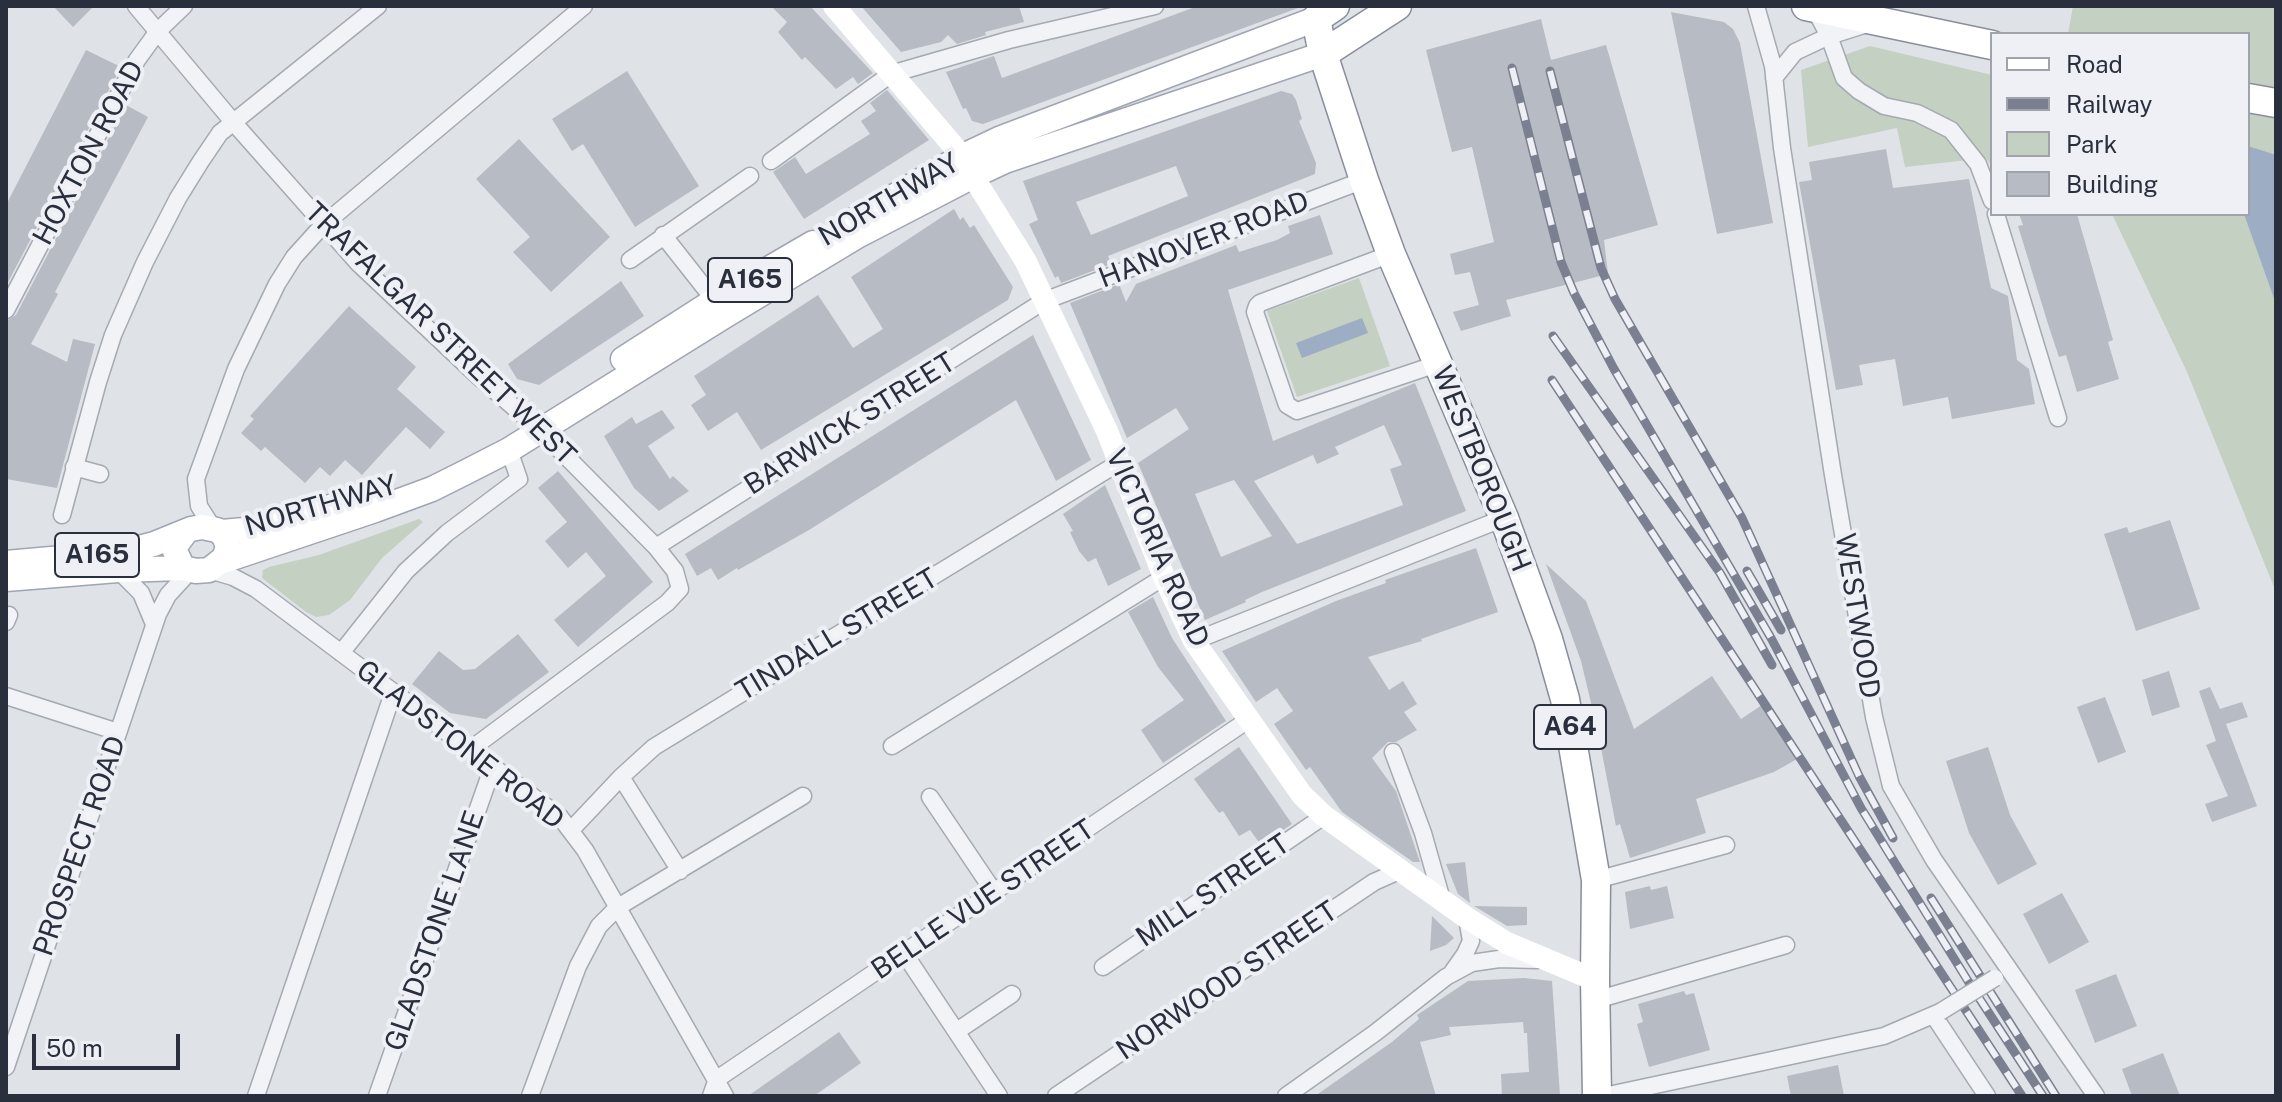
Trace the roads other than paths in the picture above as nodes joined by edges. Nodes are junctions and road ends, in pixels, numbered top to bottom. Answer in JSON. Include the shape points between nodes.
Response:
{"nodes":[{"id":1,"x":136,"y":6,"type":"edge"},
{"id":2,"x":184,"y":6,"type":"edge"},
{"id":3,"x":378,"y":6,"type":"edge"},
{"id":4,"x":584,"y":6,"type":"edge"},
{"id":5,"x":834,"y":6,"type":"edge"},
{"id":6,"x":1155,"y":6,"type":"edge"},
{"id":7,"x":1397,"y":6,"type":"edge"},
{"id":8,"x":1756,"y":6,"type":"edge"},
{"id":9,"x":1810,"y":7,"type":"edge"},
{"id":10,"x":1322,"y":10,"type":"edge"},
{"id":11,"x":1875,"y":21,"type":"junction"},
{"id":12,"x":158,"y":31,"type":"junction"},
{"id":13,"x":1829,"y":36,"type":"junction"},
{"id":14,"x":1990,"y":45,"type":"edge"},
{"id":15,"x":1323,"y":54,"type":"junction"},
{"id":16,"x":891,"y":74,"type":"junction"},
{"id":17,"x":1774,"y":78,"type":"junction"},
{"id":18,"x":2250,"y":98,"type":"edge"},
{"id":19,"x":2276,"y":103,"type":"edge"},
{"id":20,"x":234,"y":123,"type":"junction"},
{"id":21,"x":771,"y":161,"type":"dead end"},
{"id":22,"x":967,"y":166,"type":"junction"},
{"id":23,"x":750,"y":176,"type":"dead end"},
{"id":24,"x":1364,"y":180,"type":"junction"},
{"id":25,"x":1990,"y":196,"type":"edge"},
{"id":26,"x":1997,"y":216,"type":"edge"},
{"id":27,"x":323,"y":225,"type":"junction"},
{"id":28,"x":663,"y":235,"type":"junction"},
{"id":29,"x":1391,"y":254,"type":"junction"},
{"id":30,"x":630,"y":260,"type":"dead end"},
{"id":31,"x":1044,"y":301,"type":"junction"},
{"id":32,"x":720,"y":308,"type":"junction"},
{"id":33,"x":6,"y":310,"type":"edge"},
{"id":34,"x":1437,"y":364,"type":"junction"},
{"id":35,"x":2058,"y":418,"type":"dead end"},
{"id":36,"x":535,"y":425,"type":"junction"},
{"id":37,"x":509,"y":450,"type":"junction"},
{"id":38,"x":1120,"y":462,"type":"junction"},
{"id":39,"x":74,"y":467,"type":"junction"},
{"id":40,"x":100,"y":474,"type":"dead end"},
{"id":41,"x":62,"y":515,"type":"dead end"},
{"id":42,"x":1504,"y":518,"type":"junction"},
{"id":43,"x":656,"y":547,"type":"junction"},
{"id":44,"x":207,"y":553,"type":"junction"},
{"id":45,"x":6,"y":563,"type":"edge"},
{"id":46,"x":118,"y":570,"type":"junction"},
{"id":47,"x":1164,"y":577,"type":"junction"},
{"id":48,"x":6,"y":579,"type":"edge"},
{"id":49,"x":256,"y":589,"type":"junction"},
{"id":50,"x":154,"y":624,"type":"junction"},
{"id":51,"x":1194,"y":641,"type":"junction"},
{"id":52,"x":341,"y":653,"type":"junction"},
{"id":53,"x":393,"y":693,"type":"junction"},
{"id":54,"x":6,"y":696,"type":"edge"},
{"id":55,"x":1248,"y":720,"type":"junction"},
{"id":56,"x":118,"y":732,"type":"junction"},
{"id":57,"x":892,"y":746,"type":"dead end"},
{"id":58,"x":471,"y":749,"type":"junction"},
{"id":59,"x":1393,"y":752,"type":"dead end"},
{"id":60,"x":493,"y":766,"type":"junction"},
{"id":61,"x":621,"y":777,"type":"junction"},
{"id":62,"x":803,"y":796,"type":"dead end"},
{"id":63,"x":930,"y":797,"type":"dead end"},
{"id":64,"x":1324,"y":816,"type":"junction"},
{"id":65,"x":571,"y":830,"type":"junction"},
{"id":66,"x":1726,"y":845,"type":"dead end"},
{"id":67,"x":1401,"y":870,"type":"junction"},
{"id":68,"x":680,"y":871,"type":"junction"},
{"id":69,"x":1596,"y":880,"type":"junction"},
{"id":70,"x":994,"y":892,"type":"junction"},
{"id":71,"x":1442,"y":900,"type":"junction"},
{"id":72,"x":618,"y":907,"type":"junction"},
{"id":73,"x":1467,"y":918,"type":"junction"},
{"id":74,"x":1786,"y":945,"type":"dead end"},
{"id":75,"x":904,"y":953,"type":"junction"},
{"id":76,"x":1545,"y":961,"type":"junction"},
{"id":77,"x":1103,"y":967,"type":"dead end"},
{"id":78,"x":2011,"y":969,"type":"junction"},
{"id":79,"x":1446,"y":977,"type":"junction"},
{"id":80,"x":1595,"y":990,"type":"junction"},
{"id":81,"x":1012,"y":994,"type":"dead end"},
{"id":82,"x":1937,"y":1014,"type":"junction"},
{"id":83,"x":957,"y":1031,"type":"junction"},
{"id":84,"x":6,"y":1067,"type":"edge"},
{"id":85,"x":717,"y":1079,"type":"junction"},
{"id":86,"x":256,"y":1096,"type":"edge"},
{"id":87,"x":377,"y":1096,"type":"edge"},
{"id":88,"x":530,"y":1096,"type":"edge"},
{"id":89,"x":711,"y":1096,"type":"edge"},
{"id":90,"x":725,"y":1096,"type":"edge"},
{"id":91,"x":999,"y":1096,"type":"edge"},
{"id":92,"x":1056,"y":1096,"type":"edge"},
{"id":93,"x":1286,"y":1096,"type":"edge"},
{"id":94,"x":1597,"y":1096,"type":"edge"},
{"id":95,"x":1604,"y":1096,"type":"edge"},
{"id":96,"x":1987,"y":1096,"type":"edge"},
{"id":97,"x":2096,"y":1096,"type":"edge"}],
"edges":[{"from":1,"to":12,"type":"street","name":"TRAFALGAR STREET WEST"},
{"from":2,"to":12,"type":"street","name":"HOXTON ROAD"},
{"from":3,"to":20,"type":"street"},
{"from":4,"to":27,"type":"street"},
{"from":5,"to":16,"type":"main road","name":"VICTORIA ROAD"},
{"from":6,"to":16,"type":"street"},
{"from":7,"to":15,"type":"highway","number":"A165"},
{"from":8,"to":17,"type":"street","name":"WESTWOOD"},
{"from":9,"to":11,"type":"highway"},
{"from":9,"to":13,"type":"street"},
{"from":10,"to":15,"type":"highway","name":"WESTBOROUGH","number":"A64"},
{"from":10,"to":22,"type":"main road","name":"NORTHWAY","number":"A165","via":[[999,139]]},
{"from":11,"to":13,"type":"street"},
{"from":11,"to":14,"type":"highway"},
{"from":12,"to":20,"type":"street","name":"TRAFALGAR STREET WEST"},
{"from":12,"to":33,"type":"street","name":"HOXTON ROAD","via":[[137,60]]},
{"from":13,"to":17,"type":"street","via":[[1795,52]]},
{"from":13,"to":25,"type":"street","via":[[1844,78],[1884,106],[1917,113],[1951,130],[1978,164]]},
{"from":15,"to":22,"type":"main road","name":"NORTHWAY","number":"A165","via":[[1005,161]]},
{"from":15,"to":24,"type":"highway","name":"WESTBOROUGH","number":"A64"},
{"from":16,"to":21,"type":"street"},
{"from":16,"to":22,"type":"main road","name":"VICTORIA ROAD"},
{"from":17,"to":78,"type":"street","name":"WESTWOOD","via":[[1833,475],[1874,717],[1891,786],[1934,860]]},
{"from":18,"to":19,"type":"highway"},
{"from":20,"to":27,"type":"street","name":"TRAFALGAR STREET WEST"},
{"from":20,"to":39,"type":"street","via":[[220,133],[201,161],[145,262],[113,335]]},
{"from":22,"to":31,"type":"main road","name":"VICTORIA ROAD"},
{"from":22,"to":32,"type":"main road","name":"NORTHWAY","number":"A165"},
{"from":23,"to":28,"type":"street"},
{"from":24,"to":29,"type":"highway","name":"WESTBOROUGH","number":"A64"},
{"from":24,"to":31,"type":"street","name":"HANOVER ROAD"},
{"from":26,"to":35,"type":"street"},
{"from":27,"to":36,"type":"street","name":"TRAFALGAR STREET WEST"},
{"from":27,"to":44,"type":"street","via":[[277,284],[210,437],[196,488]]},
{"from":28,"to":30,"type":"street"},
{"from":28,"to":32,"type":"street"},
{"from":29,"to":34,"type":"highway","name":"WESTBOROUGH","number":"A64"},
{"from":29,"to":34,"type":"street","via":[[1257,306],[1287,405],[1297,411]]},
{"from":31,"to":38,"type":"main road","name":"VICTORIA ROAD"},
{"from":31,"to":43,"type":"street","name":"BARWICK STREET"},
{"from":32,"to":36,"type":"main road","name":"NORTHWAY","number":"A165"},
{"from":34,"to":42,"type":"highway","name":"WESTBOROUGH","number":"A64"},
{"from":36,"to":37,"type":"main road","name":"NORTHWAY","number":"A165"},
{"from":36,"to":43,"type":"street","name":"TRAFALGAR STREET WEST"},
{"from":36,"to":44,"type":"main road","name":"NORTHWAY","number":"A165","via":[[427,473],[257,529]]},
{"from":37,"to":44,"type":"main road","name":"NORTHWAY","number":"A165","via":[[432,489]]},
{"from":37,"to":52,"type":"street","via":[[519,479],[406,571]]},
{"from":38,"to":47,"type":"main road","name":"VICTORIA ROAD"},
{"from":38,"to":61,"type":"street","name":"TINDALL STREET","via":[[654,747]]},
{"from":39,"to":40,"type":"street"},
{"from":39,"to":41,"type":"street"},
{"from":42,"to":51,"type":"street"},
{"from":42,"to":69,"type":"highway","name":"WESTBOROUGH","number":"A64","via":[[1565,699]]},
{"from":43,"to":58,"type":"street","name":"TRAFALGAR STREET WEST","via":[[675,571],[680,589],[674,596]]},
{"from":44,"to":45,"type":"main road","number":"A165","via":[[154,544],[119,553]]},
{"from":44,"to":46,"type":"main road","number":"A165"},
{"from":44,"to":49,"type":"street","name":"GLADSTONE ROAD"},
{"from":44,"to":49,"type":"street","name":"GLADSTONE ROAD"},
{"from":44,"to":50,"type":"street","name":"PROSPECT ROAD"},
{"from":46,"to":48,"type":"main road","number":"A165"},
{"from":46,"to":50,"type":"street","via":[[141,593]]},
{"from":47,"to":51,"type":"main road","name":"VICTORIA ROAD"},
{"from":47,"to":57,"type":"street"},
{"from":49,"to":52,"type":"street","name":"GLADSTONE ROAD"},
{"from":50,"to":56,"type":"street","name":"PROSPECT ROAD"},
{"from":51,"to":55,"type":"main road","name":"VICTORIA ROAD"},
{"from":52,"to":53,"type":"street","name":"GLADSTONE ROAD"},
{"from":53,"to":58,"type":"street","name":"GLADSTONE ROAD"},
{"from":53,"to":86,"type":"street"},
{"from":54,"to":56,"type":"street"},
{"from":55,"to":64,"type":"main road","name":"VICTORIA ROAD","via":[[1302,795]]},
{"from":55,"to":70,"type":"street","name":"BELLE VUE STREET"},
{"from":56,"to":84,"type":"street","name":"PROSPECT ROAD"},
{"from":58,"to":60,"type":"street","name":"GLADSTONE ROAD"},
{"from":59,"to":71,"type":"street"},
{"from":60,"to":65,"type":"street","name":"GLADSTONE ROAD"},
{"from":60,"to":87,"type":"street","name":"GLADSTONE LANE"},
{"from":61,"to":65,"type":"street","name":"TINDALL STREET"},
{"from":61,"to":68,"type":"street"},
{"from":62,"to":68,"type":"street"},
{"from":63,"to":70,"type":"street"},
{"from":64,"to":67,"type":"main road","name":"VICTORIA ROAD"},
{"from":64,"to":77,"type":"street","name":"MILL STREET"},
{"from":65,"to":72,"type":"street","name":"GLADSTONE ROAD"},
{"from":66,"to":69,"type":"street"},
{"from":67,"to":71,"type":"main road","name":"VICTORIA ROAD"},
{"from":67,"to":92,"type":"street","name":"NORWOOD STREET","via":[[1374,882]]},
{"from":68,"to":72,"type":"street"},
{"from":69,"to":80,"type":"highway","name":"WESTBOROUGH","number":"A64"},
{"from":70,"to":75,"type":"street","name":"BELLE VUE STREET"},
{"from":71,"to":73,"type":"main road","name":"VICTORIA ROAD"},
{"from":72,"to":85,"type":"street","name":"GLADSTONE ROAD"},
{"from":72,"to":88,"type":"street","via":[[599,926],[578,966]]},
{"from":73,"to":76,"type":"main road","name":"VICTORIA ROAD"},
{"from":73,"to":79,"type":"street","via":[[1471,941]]},
{"from":74,"to":80,"type":"street"},
{"from":75,"to":83,"type":"street"},
{"from":75,"to":85,"type":"street","name":"BELLE VUE STREET"},
{"from":76,"to":79,"type":"street","via":[[1472,963]]},
{"from":76,"to":80,"type":"main road","name":"VICTORIA ROAD"},
{"from":78,"to":82,"type":"street","bridge":true},
{"from":78,"to":97,"type":"street","name":"WESTWOOD"},
{"from":79,"to":93,"type":"street"},
{"from":80,"to":94,"type":"highway","number":"A64"},
{"from":81,"to":83,"type":"street"},
{"from":82,"to":95,"type":"street","via":[[1884,1036]]},
{"from":82,"to":96,"type":"street"},
{"from":83,"to":91,"type":"street"},
{"from":85,"to":89,"type":"street"},
{"from":85,"to":90,"type":"street","name":"GLADSTONE ROAD"}]}
